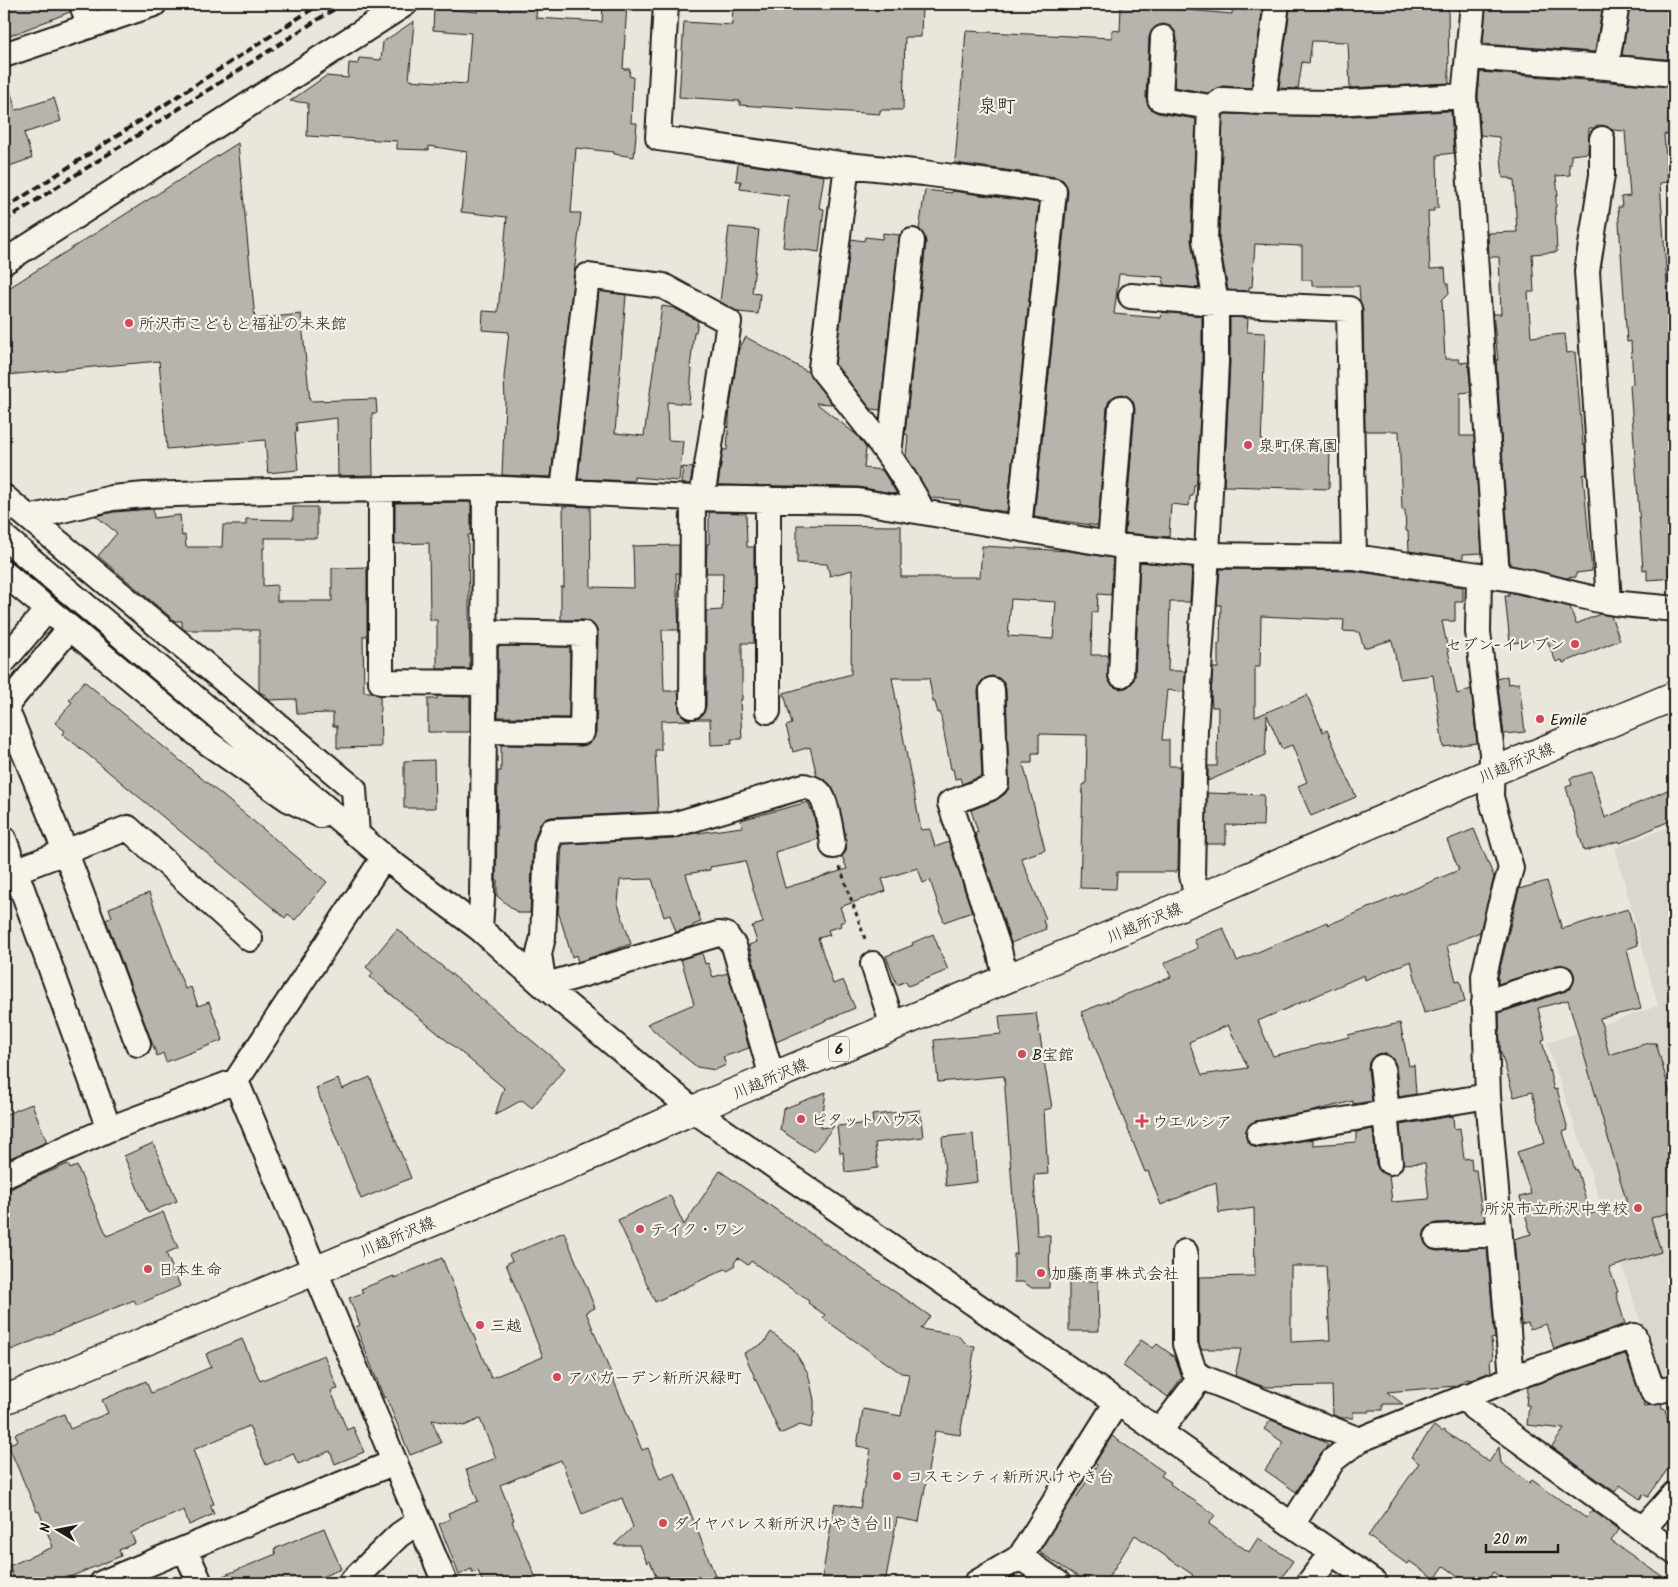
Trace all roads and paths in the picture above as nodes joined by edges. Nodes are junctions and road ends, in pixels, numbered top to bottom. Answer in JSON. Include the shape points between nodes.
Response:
{"nodes":[{"id":1,"x":154,"y":4,"type":"edge"},
{"id":2,"x":405,"y":4,"type":"edge"},
{"id":3,"x":666,"y":4,"type":"edge"},
{"id":4,"x":1277,"y":4,"type":"edge"},
{"id":5,"x":1473,"y":4,"type":"edge"},
{"id":6,"x":1617,"y":4,"type":"edge"},
{"id":7,"x":85,"y":15,"type":"edge"},
{"id":8,"x":1163,"y":38,"type":"dead end"},
{"id":9,"x":4,"y":55,"type":"edge"},
{"id":10,"x":1468,"y":57,"type":"junction"},
{"id":11,"x":1606,"y":67,"type":"junction"},
{"id":12,"x":1674,"y":74,"type":"edge"},
{"id":13,"x":1464,"y":96,"type":"junction"},
{"id":14,"x":1263,"y":102,"type":"junction"},
{"id":15,"x":1210,"y":107,"type":"junction"},
{"id":16,"x":1602,"y":139,"type":"dead end"},
{"id":17,"x":847,"y":165,"type":"junction"},
{"id":18,"x":912,"y":241,"type":"dead end"},
{"id":19,"x":4,"y":262,"type":"edge"},
{"id":20,"x":1131,"y":296,"type":"dead end"},
{"id":21,"x":1216,"y":303,"type":"junction"},
{"id":22,"x":1121,"y":408,"type":"dead end"},
{"id":23,"x":889,"y":455,"type":"junction"},
{"id":24,"x":485,"y":488,"type":"junction"},
{"id":25,"x":381,"y":489,"type":"junction"},
{"id":26,"x":563,"y":491,"type":"junction"},
{"id":27,"x":4,"y":497,"type":"edge"},
{"id":28,"x":698,"y":498,"type":"junction"},
{"id":29,"x":768,"y":499,"type":"junction"},
{"id":30,"x":923,"y":512,"type":"junction"},
{"id":31,"x":29,"y":518,"type":"junction"},
{"id":32,"x":1018,"y":528,"type":"junction"},
{"id":33,"x":4,"y":537,"type":"edge"},
{"id":34,"x":1118,"y":546,"type":"junction"},
{"id":35,"x":1207,"y":555,"type":"junction"},
{"id":36,"x":1354,"y":557,"type":"junction"},
{"id":37,"x":4,"y":573,"type":"edge"},
{"id":38,"x":1488,"y":575,"type":"junction"},
{"id":39,"x":1609,"y":602,"type":"junction"},
{"id":40,"x":1674,"y":609,"type":"edge"},
{"id":41,"x":47,"y":610,"type":"junction"},
{"id":42,"x":69,"y":629,"type":"junction"},
{"id":43,"x":484,"y":632,"type":"junction"},
{"id":44,"x":4,"y":661,"type":"edge"},
{"id":45,"x":1121,"y":675,"type":"dead end"},
{"id":46,"x":484,"y":683,"type":"junction"},
{"id":47,"x":992,"y":690,"type":"dead end"},
{"id":48,"x":1674,"y":696,"type":"edge"},
{"id":49,"x":692,"y":706,"type":"dead end"},
{"id":50,"x":768,"y":711,"type":"dead end"},
{"id":51,"x":484,"y":731,"type":"junction"},
{"id":52,"x":1492,"y":772,"type":"junction"},
{"id":53,"x":357,"y":834,"type":"junction"},
{"id":54,"x":4,"y":839,"type":"edge"},
{"id":55,"x":833,"y":846,"type":"joint"},
{"id":56,"x":66,"y":853,"type":"junction"},
{"id":57,"x":384,"y":857,"type":"junction"},
{"id":58,"x":10,"y":873,"type":"edge"},
{"id":59,"x":1197,"y":899,"type":"junction"},
{"id":60,"x":480,"y":929,"type":"junction"},
{"id":61,"x":250,"y":939,"type":"dead end"},
{"id":62,"x":873,"y":964,"type":"joint"},
{"id":63,"x":1561,"y":978,"type":"dead end"},
{"id":64,"x":1006,"y":979,"type":"junction"},
{"id":65,"x":544,"y":986,"type":"junction"},
{"id":66,"x":1484,"y":1003,"type":"junction"},
{"id":67,"x":893,"y":1026,"type":"junction"},
{"id":68,"x":138,"y":1044,"type":"dead end"},
{"id":69,"x":1382,"y":1067,"type":"dead end"},
{"id":70,"x":772,"y":1077,"type":"junction"},
{"id":71,"x":236,"y":1081,"type":"junction"},
{"id":72,"x":1488,"y":1096,"type":"junction"},
{"id":73,"x":693,"y":1110,"type":"junction"},
{"id":74,"x":1386,"y":1113,"type":"junction"},
{"id":75,"x":110,"y":1129,"type":"junction"},
{"id":76,"x":1259,"y":1134,"type":"dead end"},
{"id":77,"x":1390,"y":1162,"type":"dead end"},
{"id":78,"x":4,"y":1176,"type":"edge"},
{"id":79,"x":1499,"y":1234,"type":"junction"},
{"id":80,"x":1437,"y":1237,"type":"dead end"},
{"id":81,"x":1185,"y":1252,"type":"dead end"},
{"id":82,"x":314,"y":1271,"type":"junction"},
{"id":83,"x":1201,"y":1377,"type":"junction"},
{"id":84,"x":1512,"y":1378,"type":"junction"},
{"id":85,"x":1674,"y":1387,"type":"edge"},
{"id":86,"x":1466,"y":1396,"type":"junction"},
{"id":87,"x":4,"y":1400,"type":"edge"},
{"id":88,"x":1117,"y":1402,"type":"junction"},
{"id":89,"x":1159,"y":1432,"type":"junction"},
{"id":90,"x":1359,"y":1440,"type":"junction"},
{"id":91,"x":395,"y":1462,"type":"junction"},
{"id":92,"x":1674,"y":1494,"type":"edge"},
{"id":93,"x":418,"y":1522,"type":"junction"},
{"id":94,"x":1292,"y":1526,"type":"junction"},
{"id":95,"x":1643,"y":1529,"type":"junction"},
{"id":96,"x":185,"y":1549,"type":"junction"},
{"id":97,"x":1674,"y":1552,"type":"edge"},
{"id":98,"x":1331,"y":1553,"type":"junction"},
{"id":99,"x":1020,"y":1557,"type":"junction"},
{"id":100,"x":102,"y":1583,"type":"edge"},
{"id":101,"x":200,"y":1583,"type":"edge"},
{"id":102,"x":350,"y":1583,"type":"edge"},
{"id":103,"x":445,"y":1583,"type":"edge"},
{"id":104,"x":976,"y":1583,"type":"edge"},
{"id":105,"x":1058,"y":1583,"type":"edge"},
{"id":106,"x":1309,"y":1583,"type":"edge"},
{"id":107,"x":1375,"y":1583,"type":"edge"}],
"edges":[{"from":1,"to":7,"type":"street"},
{"from":2,"to":19,"type":"street"},
{"from":3,"to":17,"type":"street","via":[[658,138]]},
{"from":4,"to":14,"type":"street"},
{"from":5,"to":10,"type":"street"},
{"from":6,"to":11,"type":"street"},
{"from":7,"to":9,"type":"street"},
{"from":8,"to":15,"type":"street","via":[[1160,99]]},
{"from":10,"to":11,"type":"street"},
{"from":10,"to":13,"type":"street"},
{"from":11,"to":12,"type":"street"},
{"from":13,"to":14,"type":"street"},
{"from":13,"to":38,"type":"street"},
{"from":14,"to":15,"type":"street","via":[[1223,100]]},
{"from":15,"to":21,"type":"street","via":[[1205,240]]},
{"from":16,"to":39,"type":"street","via":[[1602,175],[1587,271]]},
{"from":17,"to":23,"type":"street","via":[[821,368]]},
{"from":17,"to":32,"type":"street","via":[[1054,191]]},
{"from":18,"to":23,"type":"street"},
{"from":20,"to":21,"type":"street"},
{"from":21,"to":35,"type":"street"},
{"from":21,"to":36,"type":"street","via":[[1349,309]]},
{"from":22,"to":34,"type":"street"},
{"from":23,"to":30,"type":"street"},
{"from":24,"to":25,"type":"street"},
{"from":24,"to":26,"type":"street"},
{"from":24,"to":43,"type":"street"},
{"from":25,"to":31,"type":"street","via":[[144,495],[112,498]]},
{"from":25,"to":46,"type":"street","via":[[381,682]]},
{"from":26,"to":28,"type":"street"},
{"from":26,"to":28,"type":"street","via":[[587,276],[663,286],[729,322]]},
{"from":27,"to":31,"type":"street"},
{"from":28,"to":29,"type":"street"},
{"from":28,"to":49,"type":"street"},
{"from":29,"to":30,"type":"street","via":[[858,500]]},
{"from":29,"to":50,"type":"street"},
{"from":30,"to":32,"type":"street"},
{"from":31,"to":53,"type":"street","via":[[354,789]]},
{"from":32,"to":34,"type":"street"},
{"from":33,"to":53,"type":"street"},
{"from":34,"to":35,"type":"street"},
{"from":34,"to":45,"type":"street"},
{"from":35,"to":36,"type":"street"},
{"from":35,"to":59,"type":"street","via":[[1195,730],[1192,875]]},
{"from":36,"to":38,"type":"street"},
{"from":37,"to":41,"type":"street"},
{"from":38,"to":39,"type":"street"},
{"from":38,"to":52,"type":"street","via":[[1478,632]]},
{"from":39,"to":40,"type":"street"},
{"from":41,"to":42,"type":"street"},
{"from":41,"to":44,"type":"street"},
{"from":42,"to":53,"type":"street","via":[[208,743],[288,799]]},
{"from":42,"to":56,"type":"street","via":[[9,702],[8,711]]},
{"from":43,"to":46,"type":"street"},
{"from":43,"to":51,"type":"street","via":[[584,634],[582,732]]},
{"from":46,"to":51,"type":"street"},
{"from":47,"to":64,"type":"street","via":[[996,783],[950,804]]},
{"from":48,"to":52,"type":"main road","name":"川越所沢線","number":"6"},
{"from":51,"to":60,"type":"street"},
{"from":52,"to":59,"type":"main road","name":"川越所沢線","number":"6"},
{"from":52,"to":66,"type":"street","via":[[1491,797],[1511,868],[1484,976]]},
{"from":53,"to":57,"type":"street"},
{"from":54,"to":58,"type":"street"},
{"from":55,"to":62,"type":"path"},
{"from":55,"to":65,"type":"street","via":[[822,796],[815,789],[804,786],[673,825],[552,830],[547,844],[543,937],[539,954]]},
{"from":56,"to":58,"type":"street"},
{"from":56,"to":61,"type":"street","via":[[128,828]]},
{"from":56,"to":68,"type":"street"},
{"from":57,"to":60,"type":"street"},
{"from":57,"to":71,"type":"street"},
{"from":58,"to":75,"type":"street"},
{"from":59,"to":64,"type":"main road","name":"川越所沢線","number":"6"},
{"from":60,"to":65,"type":"street"},
{"from":62,"to":67,"type":"street"},
{"from":63,"to":66,"type":"street"},
{"from":64,"to":67,"type":"main road","name":"川越所沢線","number":"6"},
{"from":65,"to":70,"type":"street","via":[[718,934],[726,935],[734,946]]},
{"from":65,"to":73,"type":"street"},
{"from":66,"to":72,"type":"street"},
{"from":67,"to":70,"type":"main road","name":"川越所沢線","number":"6"},
{"from":69,"to":74,"type":"street"},
{"from":70,"to":73,"type":"main road","name":"川越所沢線","number":"6"},
{"from":71,"to":75,"type":"street"},
{"from":71,"to":82,"type":"street"},
{"from":72,"to":74,"type":"street"},
{"from":72,"to":79,"type":"street"},
{"from":73,"to":82,"type":"main road","name":"川越所沢線","number":"6"},
{"from":73,"to":88,"type":"street"},
{"from":74,"to":76,"type":"street"},
{"from":74,"to":77,"type":"street"},
{"from":75,"to":78,"type":"street"},
{"from":79,"to":80,"type":"street"},
{"from":79,"to":84,"type":"street"},
{"from":81,"to":83,"type":"street","via":[[1186,1344],[1194,1371]]},
{"from":82,"to":87,"type":"main road","name":"川越所沢線","number":"6"},
{"from":82,"to":91,"type":"street"},
{"from":83,"to":89,"type":"street"},
{"from":83,"to":90,"type":"street"},
{"from":84,"to":85,"type":"street","via":[[1634,1336],[1652,1392]]},
{"from":84,"to":86,"type":"street"},
{"from":86,"to":90,"type":"street"},
{"from":86,"to":95,"type":"street","via":[[1474,1408]]},
{"from":88,"to":89,"type":"street"},
{"from":88,"to":99,"type":"street"},
{"from":89,"to":94,"type":"street"},
{"from":90,"to":94,"type":"street","via":[[1333,1460]]},
{"from":91,"to":93,"type":"street"},
{"from":91,"to":96,"type":"street"},
{"from":92,"to":95,"type":"street"},
{"from":93,"to":102,"type":"street","via":[[399,1535]]},
{"from":93,"to":103,"type":"street"},
{"from":94,"to":98,"type":"street"},
{"from":95,"to":97,"type":"street"},
{"from":96,"to":100,"type":"street"},
{"from":96,"to":101,"type":"street"},
{"from":98,"to":106,"type":"street"},
{"from":98,"to":107,"type":"street"},
{"from":99,"to":104,"type":"street"},
{"from":99,"to":105,"type":"street"}]}
